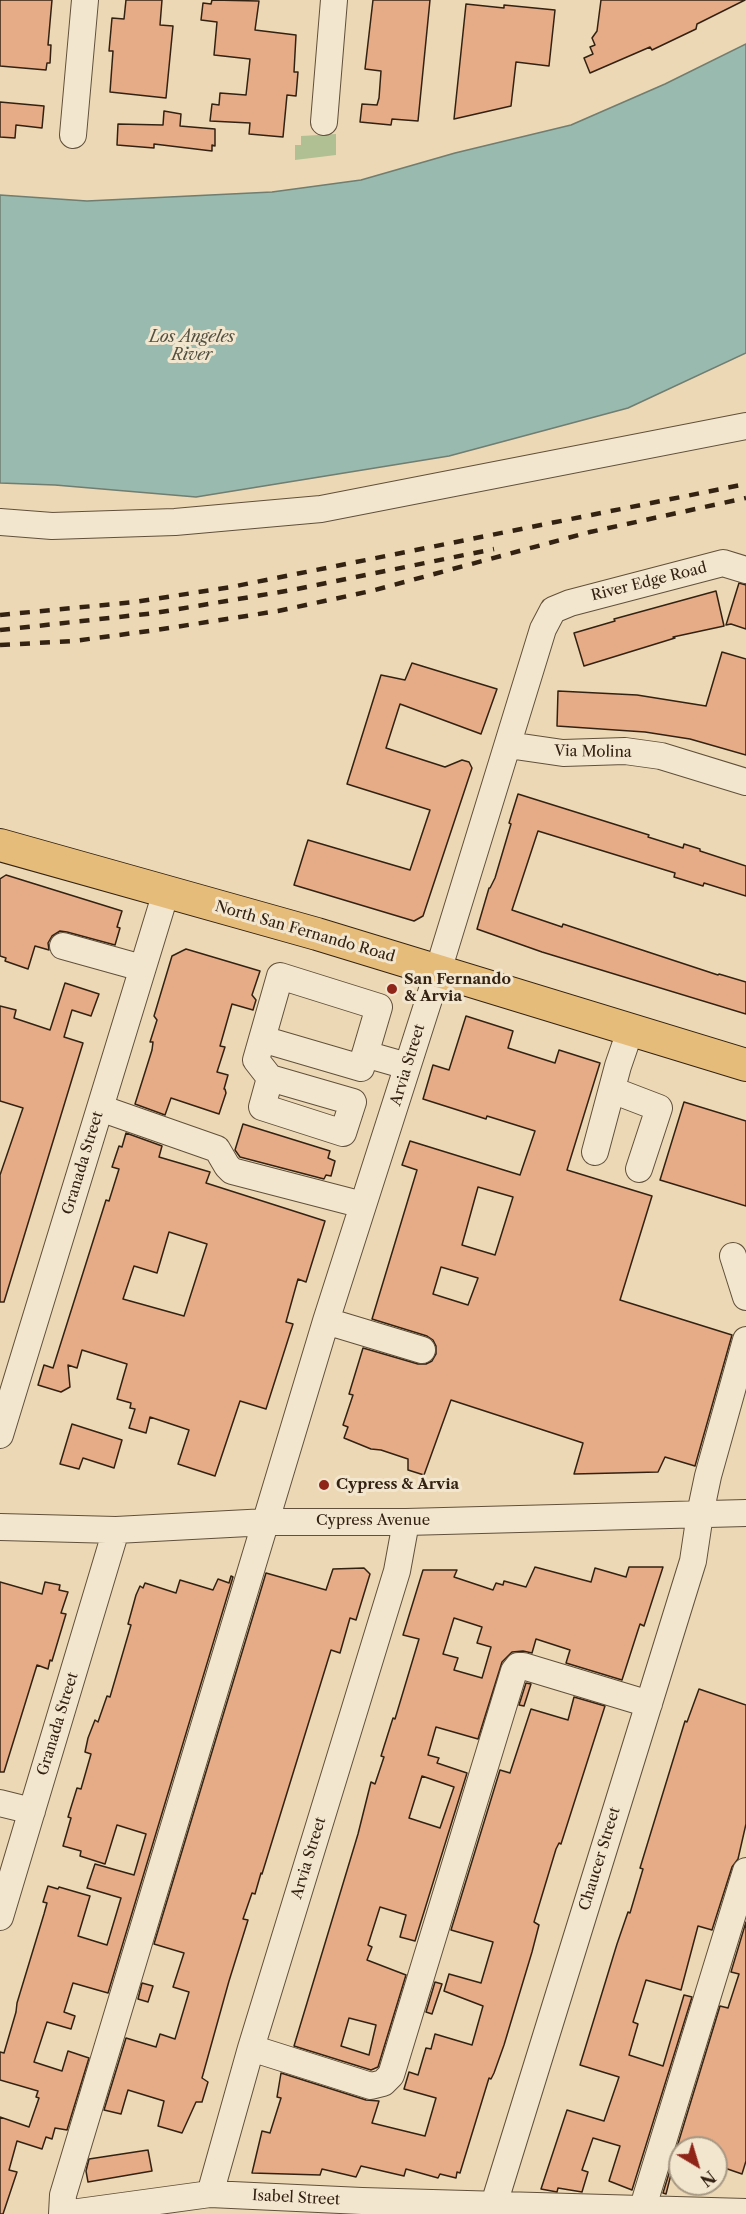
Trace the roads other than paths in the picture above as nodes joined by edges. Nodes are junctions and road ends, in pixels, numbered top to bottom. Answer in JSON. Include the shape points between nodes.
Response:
{"nodes":[{"id":1,"x":85,"y":0,"type":"edge"},
{"id":2,"x":334,"y":0,"type":"edge"},
{"id":3,"x":324,"y":122,"type":"dead end"},
{"id":4,"x":73,"y":135,"type":"dead end"},
{"id":5,"x":746,"y":426,"type":"edge"},
{"id":6,"x":0,"y":522,"type":"edge"},
{"id":7,"x":746,"y":570,"type":"edge"},
{"id":8,"x":553,"y":610,"type":"joint"},
{"id":9,"x":508,"y":745,"type":"junction"},
{"id":10,"x":746,"y":782,"type":"edge"},
{"id":11,"x":0,"y":845,"type":"edge"},
{"id":12,"x":166,"y":892,"type":"junction"},
{"id":13,"x":63,"y":946,"type":"dead end"},
{"id":14,"x":142,"y":968,"type":"junction"},
{"id":15,"x":438,"y":971,"type":"junction"},
{"id":16,"x":630,"y":1031,"type":"junction"},
{"id":17,"x":262,"y":1039,"type":"junction"},
{"id":18,"x":368,"y":1045,"type":"junction"},
{"id":19,"x":746,"y":1065,"type":"edge"},
{"id":20,"x":408,"y":1066,"type":"junction"},
{"id":21,"x":612,"y":1090,"type":"junction"},
{"id":22,"x":100,"y":1108,"type":"junction"},
{"id":23,"x":390,"y":1125,"type":"junction"},
{"id":24,"x":595,"y":1152,"type":"dead end"},
{"id":25,"x":639,"y":1169,"type":"dead end"},
{"id":26,"x":363,"y":1205,"type":"junction"},
{"id":27,"x":733,"y":1256,"type":"dead end"},
{"id":28,"x":746,"y":1297,"type":"edge"},
{"id":29,"x":326,"y":1321,"type":"junction"},
{"id":30,"x":746,"y":1340,"type":"edge"},
{"id":31,"x":422,"y":1350,"type":"dead end"},
{"id":32,"x":0,"y":1435,"type":"edge"},
{"id":33,"x":746,"y":1513,"type":"edge"},
{"id":34,"x":700,"y":1514,"type":"junction"},
{"id":35,"x":267,"y":1522,"type":"junction"},
{"id":36,"x":406,"y":1522,"type":"junction"},
{"id":37,"x":0,"y":1527,"type":"edge"},
{"id":38,"x":116,"y":1530,"type":"junction"},
{"id":39,"x":648,"y":1704,"type":"junction"},
{"id":40,"x":0,"y":1803,"type":"edge"},
{"id":41,"x":32,"y":1810,"type":"junction"},
{"id":42,"x":746,"y":1870,"type":"edge"},
{"id":43,"x":0,"y":1917,"type":"edge"},
{"id":44,"x":251,"y":2048,"type":"junction"},
{"id":45,"x":210,"y":2194,"type":"junction"},
{"id":46,"x":494,"y":2204,"type":"junction"},
{"id":47,"x":645,"y":2209,"type":"junction"},
{"id":48,"x":746,"y":2212,"type":"edge"},
{"id":49,"x":63,"y":2214,"type":"edge"}],
"edges":[{"from":1,"to":4,"type":"street"},
{"from":2,"to":3,"type":"street"},
{"from":5,"to":6,"type":"street","via":[[321,509],[175,522],[52,526]]},
{"from":7,"to":8,"type":"street","name":"River Edge Road","via":[[723,563]]},
{"from":8,"to":9,"type":"street","name":"Arvia Street","via":[[543,629]]},
{"from":9,"to":10,"type":"street","name":"Via Molina","via":[[563,753],[625,751],[661,756]]},
{"from":9,"to":15,"type":"street","name":"Arvia Street"},
{"from":11,"to":12,"type":"main road","name":"North San Fernando Road"},
{"from":12,"to":14,"type":"street","name":"Granada Street"},
{"from":12,"to":15,"type":"main road","name":"North San Fernando Road"},
{"from":13,"to":14,"type":"street"},
{"from":14,"to":22,"type":"street","name":"Granada Street"},
{"from":15,"to":16,"type":"main road","name":"North San Fernando Road"},
{"from":15,"to":20,"type":"street","name":"Arvia Street"},
{"from":16,"to":19,"type":"main road","name":"North San Fernando Road"},
{"from":16,"to":21,"type":"street"},
{"from":17,"to":18,"type":"street","via":[[361,1068]]},
{"from":17,"to":18,"type":"street","via":[[280,976],[379,1007]]},
{"from":17,"to":23,"type":"street","via":[[256,1060],[270,1078],[353,1102],[350,1111]]},
{"from":18,"to":20,"type":"street"},
{"from":20,"to":23,"type":"street","name":"Arvia Street"},
{"from":21,"to":24,"type":"street"},
{"from":21,"to":25,"type":"street","via":[[659,1108]]},
{"from":22,"to":26,"type":"street","via":[[217,1149],[232,1171]]},
{"from":22,"to":32,"type":"street","name":"Granada Street"},
{"from":23,"to":26,"type":"street","name":"Arvia Street"},
{"from":26,"to":29,"type":"street","name":"Arvia Street"},
{"from":27,"to":28,"type":"street"},
{"from":29,"to":31,"type":"street"},
{"from":29,"to":35,"type":"street","name":"Arvia Street"},
{"from":30,"to":34,"type":"street","name":"Chaucer Street"},
{"from":33,"to":34,"type":"street","name":"Cypress Avenue"},
{"from":34,"to":36,"type":"street","name":"Cypress Avenue"},
{"from":34,"to":39,"type":"street","name":"Chaucer Street","via":[[693,1561]]},
{"from":35,"to":36,"type":"street","name":"Cypress Avenue"},
{"from":35,"to":38,"type":"street","name":"Cypress Avenue"},
{"from":35,"to":49,"type":"street","name":"Arvia Street","via":[[63,2195]]},
{"from":36,"to":44,"type":"street","name":"Arvia Street","via":[[397,1571]]},
{"from":37,"to":38,"type":"street","name":"Cypress Avenue"},
{"from":38,"to":41,"type":"street","name":"Granada Street"},
{"from":39,"to":44,"type":"street","via":[[518,1666],[391,2075],[383,2083],[371,2086]]},
{"from":39,"to":46,"type":"street","name":"Chaucer Street"},
{"from":40,"to":41,"type":"street"},
{"from":41,"to":43,"type":"street","name":"Granada Street"},
{"from":42,"to":47,"type":"street"},
{"from":44,"to":45,"type":"street","name":"Arvia Street"},
{"from":45,"to":46,"type":"street","name":"Isabel Street"},
{"from":45,"to":49,"type":"street","name":"Isabel Street"},
{"from":46,"to":47,"type":"street","name":"Isabel Street"},
{"from":47,"to":48,"type":"street","name":"Isabel Street"}]}
